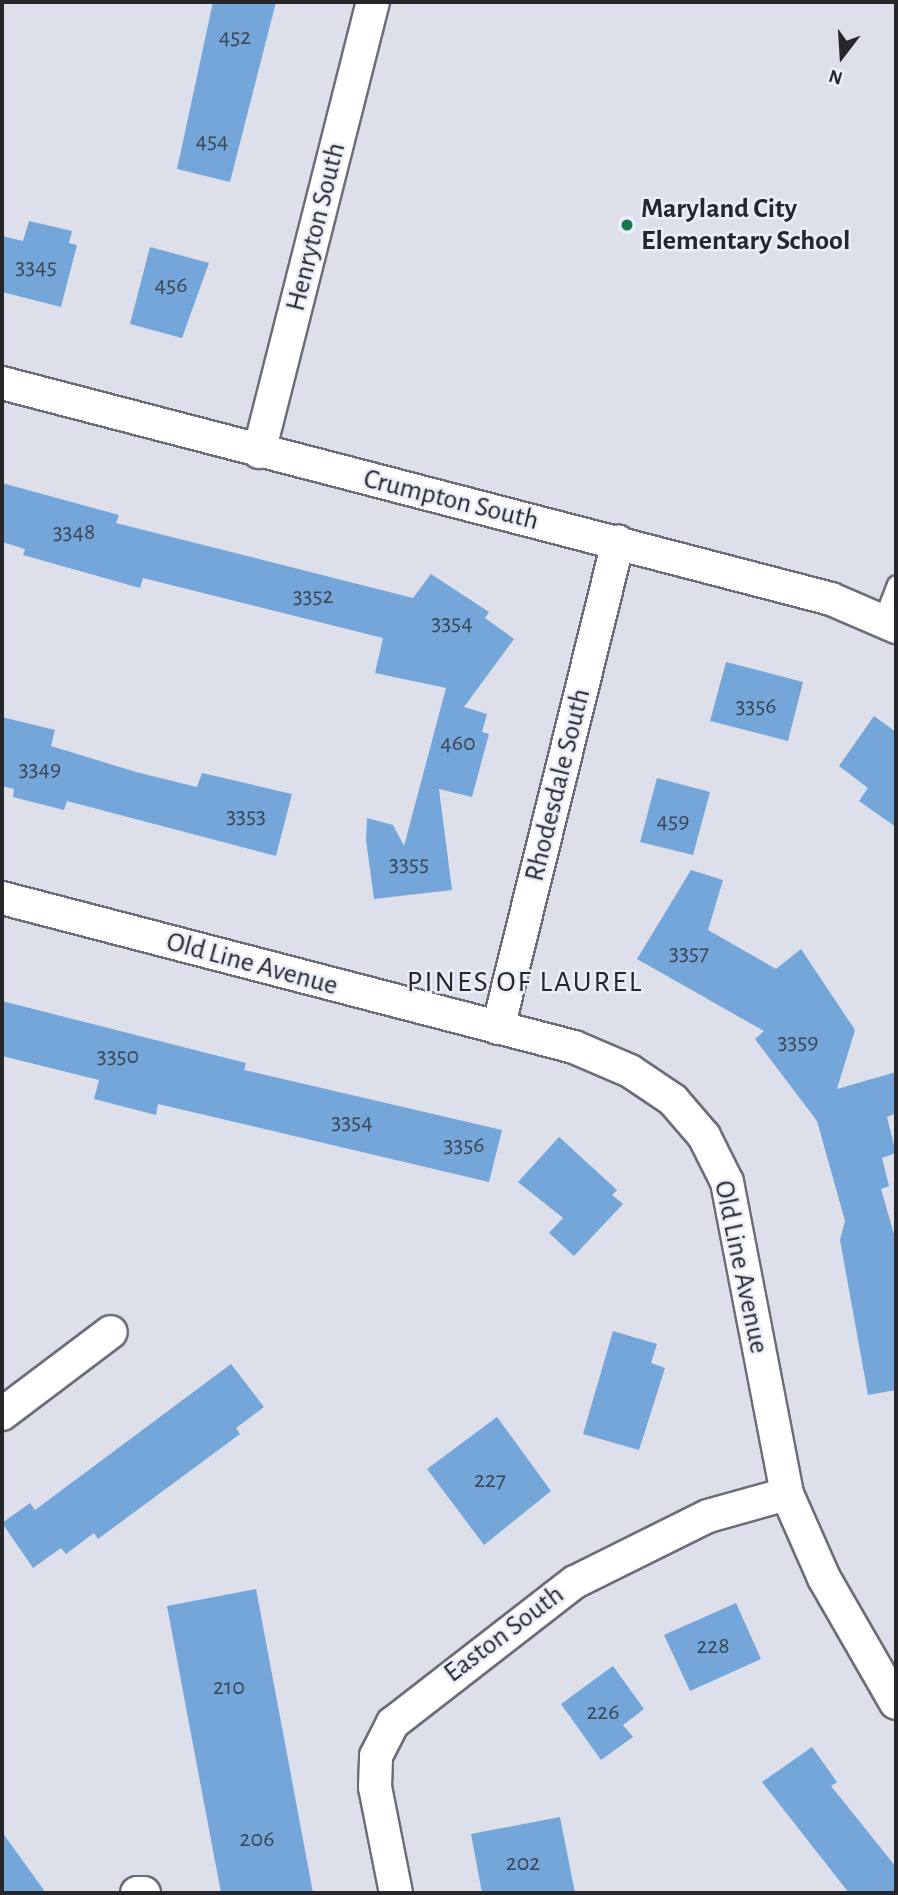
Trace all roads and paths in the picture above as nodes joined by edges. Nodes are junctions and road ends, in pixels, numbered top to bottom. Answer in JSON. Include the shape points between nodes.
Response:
{"nodes":[{"id":1,"x":373,"y":2,"type":"edge"},
{"id":2,"x":2,"y":383,"type":"edge"},
{"id":3,"x":259,"y":452,"type":"junction"},
{"id":4,"x":618,"y":542,"type":"junction"},
{"id":5,"x":896,"y":585,"type":"edge"},
{"id":6,"x":889,"y":624,"type":"edge"},
{"id":7,"x":2,"y":898,"type":"edge"},
{"id":8,"x":498,"y":1028,"type":"junction"},
{"id":9,"x":111,"y":1332,"type":"dead end"},
{"id":10,"x":2,"y":1414,"type":"edge"},
{"id":11,"x":787,"y":1494,"type":"junction"},
{"id":12,"x":896,"y":1703,"type":"edge"},
{"id":13,"x":396,"y":1893,"type":"edge"}],
"edges":[{"from":1,"to":3,"type":"street","name":"Henryton South"},
{"from":2,"to":3,"type":"street","name":"Crumpton South"},
{"from":3,"to":4,"type":"street","name":"Crumpton South"},
{"from":4,"to":6,"type":"street","name":"Crumpton South","via":[[831,599]]},
{"from":4,"to":8,"type":"street","name":"Rhodesdale South"},
{"from":5,"to":6,"type":"lane"},
{"from":7,"to":8,"type":"street","name":"Old Line Avenue"},
{"from":8,"to":11,"type":"street","name":"Old Line Avenue","via":[[574,1047],[631,1071],[673,1100],[704,1136],[727,1182],[739,1231]]},
{"from":9,"to":10,"type":"street"},
{"from":11,"to":12,"type":"street","name":"Old Line Avenue","via":[[824,1578]]},
{"from":11,"to":13,"type":"street","name":"Easton South","via":[[708,1516],[575,1582],[393,1723],[376,1756],[375,1787]]}]}
